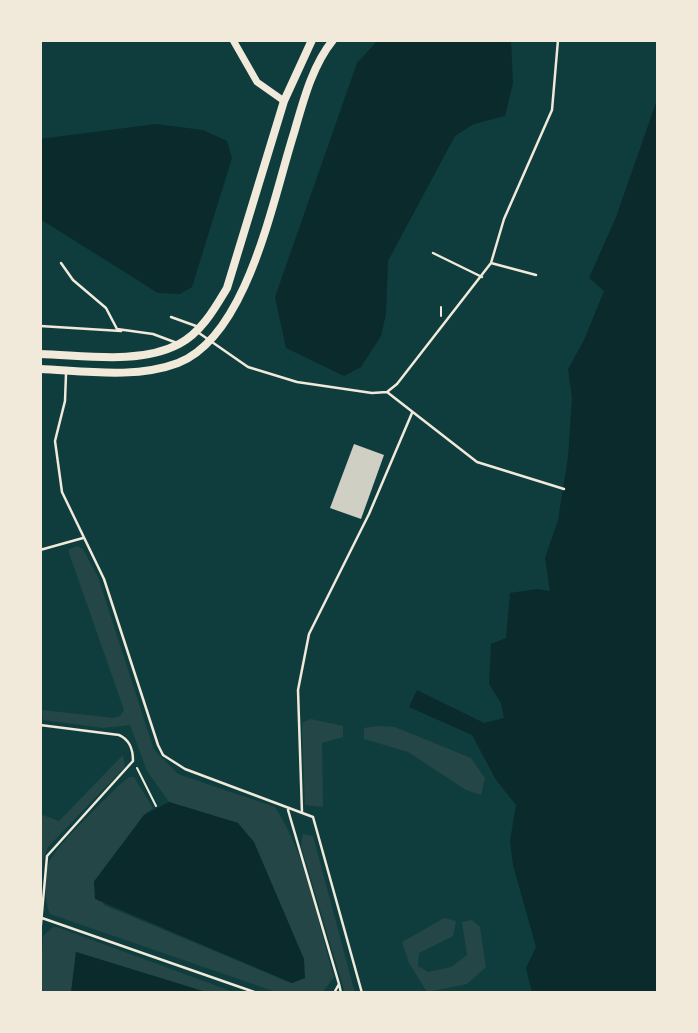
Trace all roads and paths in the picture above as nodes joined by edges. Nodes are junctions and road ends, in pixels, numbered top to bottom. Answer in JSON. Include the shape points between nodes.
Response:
{"nodes":[{"id":1,"x":233,"y":40,"type":"edge"},
{"id":2,"x":312,"y":40,"type":"edge"},
{"id":3,"x":333,"y":40,"type":"edge"},
{"id":4,"x":558,"y":40,"type":"edge"},
{"id":5,"x":284,"y":101,"type":"junction"},
{"id":6,"x":433,"y":253,"type":"dead end"},
{"id":7,"x":61,"y":263,"type":"dead end"},
{"id":8,"x":491,"y":263,"type":"junction"},
{"id":9,"x":536,"y":275,"type":"dead end"},
{"id":10,"x":482,"y":277,"type":"junction"},
{"id":11,"x":171,"y":317,"type":"dead end"},
{"id":12,"x":40,"y":326,"type":"edge"},
{"id":13,"x":198,"y":329,"type":"junction"},
{"id":14,"x":122,"y":331,"type":"junction"},
{"id":15,"x":208,"y":342,"type":"junction"},
{"id":16,"x":180,"y":344,"type":"junction"},
{"id":17,"x":40,"y":354,"type":"edge"},
{"id":18,"x":40,"y":369,"type":"edge"},
{"id":19,"x":66,"y":371,"type":"junction"},
{"id":20,"x":387,"y":392,"type":"junction"},
{"id":21,"x":412,"y":413,"type":"junction"},
{"id":22,"x":564,"y":489,"type":"dead end"},
{"id":23,"x":83,"y":538,"type":"junction"},
{"id":24,"x":40,"y":550,"type":"edge"},
{"id":25,"x":40,"y":726,"type":"edge"},
{"id":26,"x":133,"y":761,"type":"junction"},
{"id":27,"x":156,"y":806,"type":"dead end"},
{"id":28,"x":288,"y":810,"type":"junction"},
{"id":29,"x":302,"y":813,"type":"junction"},
{"id":30,"x":42,"y":918,"type":"edge"},
{"id":31,"x":40,"y":935,"type":"edge"},
{"id":32,"x":339,"y":985,"type":"junction"},
{"id":33,"x":257,"y":993,"type":"edge"},
{"id":34,"x":334,"y":993,"type":"edge"},
{"id":35,"x":341,"y":993,"type":"edge"},
{"id":36,"x":362,"y":993,"type":"edge"}],
"edges":[{"from":1,"to":5,"type":"street","via":[[257,82]]},
{"from":2,"to":5,"type":"main road"},
{"from":3,"to":15,"type":"main road","via":[[302,107],[243,294]]},
{"from":4,"to":8,"type":"lane","via":[[552,110],[504,219]]},
{"from":5,"to":13,"type":"main road","via":[[227,288]]},
{"from":6,"to":10,"type":"lane"},
{"from":7,"to":14,"type":"lane","via":[[73,280],[106,307]]},
{"from":8,"to":9,"type":"lane"},
{"from":8,"to":10,"type":"lane"},
{"from":10,"to":20,"type":"lane"},
{"from":11,"to":13,"type":"lane"},
{"from":12,"to":14,"type":"lane"},
{"from":13,"to":15,"type":"lane"},
{"from":13,"to":16,"type":"main road"},
{"from":14,"to":16,"type":"lane","via":[[153,334]]},
{"from":15,"to":19,"type":"main road","via":[[180,362],[160,368]]},
{"from":15,"to":20,"type":"lane","via":[[248,367],[297,382]]},
{"from":16,"to":17,"type":"main road","via":[[125,356]]},
{"from":18,"to":19,"type":"main road"},
{"from":19,"to":23,"type":"lane","via":[[65,401],[55,441],[62,492]]},
{"from":20,"to":21,"type":"lane"},
{"from":21,"to":22,"type":"lane","via":[[477,462]]},
{"from":21,"to":29,"type":"lane","via":[[369,514],[309,634],[299,690]]},
{"from":23,"to":24,"type":"lane"},
{"from":23,"to":28,"type":"lane","via":[[104,579],[163,755],[185,769],[272,799]]},
{"from":25,"to":26,"type":"lane","via":[[119,735],[131,747]]},
{"from":26,"to":27,"type":"path"},
{"from":26,"to":30,"type":"lane","via":[[47,856]]},
{"from":28,"to":29,"type":"lane"},
{"from":28,"to":32,"type":"lane"},
{"from":29,"to":36,"type":"lane","via":[[313,817]]},
{"from":30,"to":31,"type":"lane"},
{"from":30,"to":33,"type":"lane"},
{"from":32,"to":34,"type":"lane"},
{"from":32,"to":35,"type":"lane"}]}
